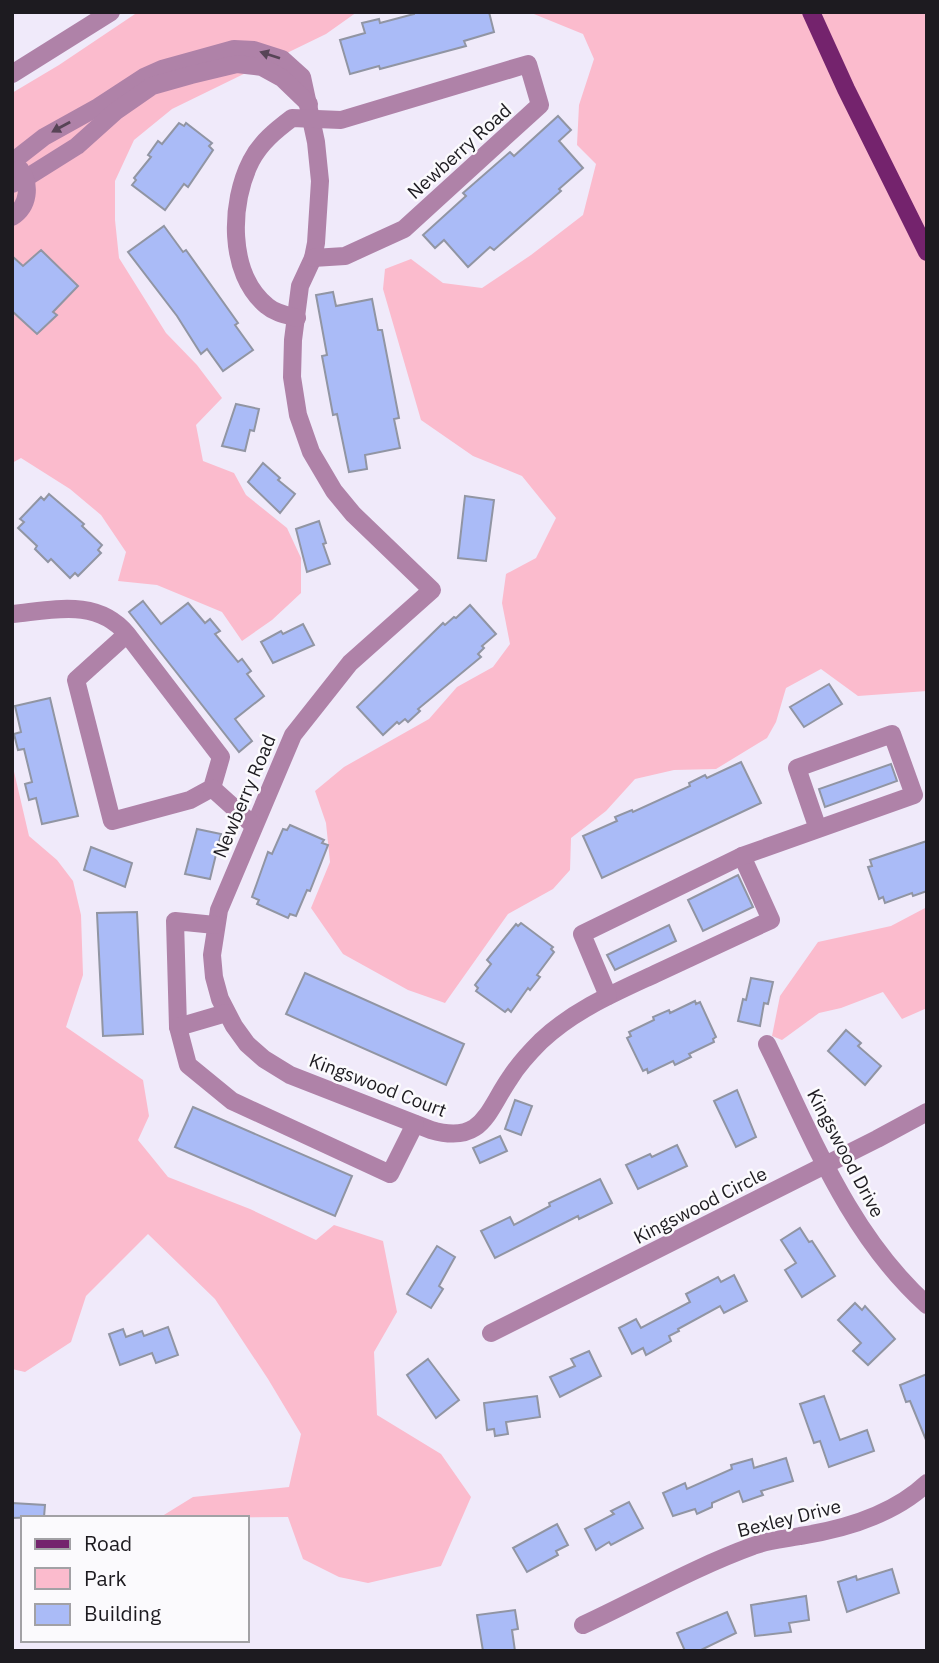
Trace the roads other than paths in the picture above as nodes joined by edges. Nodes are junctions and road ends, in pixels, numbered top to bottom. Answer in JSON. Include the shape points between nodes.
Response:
{"nodes":[{"id":1,"x":111,"y":12,"type":"edge"},
{"id":2,"x":811,"y":12,"type":"edge"},
{"id":3,"x":12,"y":74,"type":"edge"},
{"id":4,"x":310,"y":112,"type":"junction"},
{"id":5,"x":13,"y":161,"type":"edge"},
{"id":6,"x":19,"y":181,"type":"edge"},
{"id":7,"x":12,"y":217,"type":"edge"},
{"id":8,"x":927,"y":252,"type":"edge"},
{"id":9,"x":313,"y":258,"type":"junction"},
{"id":10,"x":297,"y":318,"type":"junction"},
{"id":11,"x":12,"y":614,"type":"edge"},
{"id":12,"x":127,"y":634,"type":"junction"},
{"id":13,"x":212,"y":788,"type":"junction"},
{"id":14,"x":253,"y":825,"type":"junction"},
{"id":15,"x":818,"y":829,"type":"junction"},
{"id":16,"x":742,"y":856,"type":"junction"},
{"id":17,"x":215,"y":925,"type":"junction"},
{"id":18,"x":608,"y":996,"type":"junction"},
{"id":19,"x":226,"y":1013,"type":"junction"},
{"id":20,"x":178,"y":1027,"type":"junction"},
{"id":21,"x":767,"y":1044,"type":"dead end"},
{"id":22,"x":927,"y":1112,"type":"edge"},
{"id":23,"x":415,"y":1124,"type":"junction"},
{"id":24,"x":826,"y":1165,"type":"junction"},
{"id":25,"x":927,"y":1305,"type":"edge"},
{"id":26,"x":491,"y":1333,"type":"dead end"},
{"id":27,"x":927,"y":1483,"type":"edge"},
{"id":28,"x":583,"y":1625,"type":"dead end"}],
"edges":[{"from":1,"to":3,"type":"street"},
{"from":2,"to":8,"type":"main road"},
{"from":4,"to":5,"type":"street","name":"Newberry Road","one_way":true,"via":[[302,76],[282,58],[234,49],[144,77]]},
{"from":4,"to":6,"type":"street","via":[[282,78],[262,67],[237,64],[152,86],[77,146]]},
{"from":4,"to":9,"type":"street","name":"Newberry Road","via":[[320,181]]},
{"from":4,"to":9,"type":"street","name":"Newberry Road","via":[[341,120],[527,64],[540,105],[404,229],[345,256]]},
{"from":4,"to":10,"type":"street","name":"Newberry Road","via":[[292,118],[271,134],[252,159],[236,216],[239,254],[254,291],[279,314]]},
{"from":5,"to":6,"type":"street"},
{"from":6,"to":7,"type":"street","via":[[27,201]]},
{"from":9,"to":10,"type":"street","name":"Newberry Road","via":[[300,285]]},
{"from":10,"to":14,"type":"street","name":"Newberry Road","via":[[293,385],[311,452],[343,503],[432,590],[350,663],[293,734]]},
{"from":11,"to":12,"type":"street","via":[[88,609],[107,617]]},
{"from":12,"to":13,"type":"street","via":[[221,757]]},
{"from":12,"to":13,"type":"street","via":[[76,680],[112,821],[190,800]]},
{"from":13,"to":14,"type":"street"},
{"from":14,"to":17,"type":"street","name":"Newberry Road"},
{"from":15,"to":15,"type":"street","via":[[914,794],[892,734],[797,768]]},
{"from":15,"to":16,"type":"street"},
{"from":16,"to":18,"type":"street","via":[[582,934]]},
{"from":16,"to":18,"type":"street","name":"Kingswood Court","via":[[771,920]]},
{"from":17,"to":19,"type":"street","name":"Newberry Road","via":[[213,970]]},
{"from":17,"to":20,"type":"street","via":[[175,920]]},
{"from":18,"to":23,"type":"street","name":"Kingswood Court","via":[[566,1020],[532,1049],[491,1112],[475,1128],[446,1134]]},
{"from":19,"to":20,"type":"street"},
{"from":19,"to":23,"type":"street","name":"Kingswood Court","via":[[247,1044],[283,1071]]},
{"from":20,"to":23,"type":"street","via":[[188,1065],[232,1101],[390,1174]]},
{"from":21,"to":24,"type":"street","name":"Kingswood Drive"},
{"from":22,"to":24,"type":"street","name":"Kingswood Circle"},
{"from":24,"to":25,"type":"street","name":"Kingswood Drive","via":[[870,1241]]},
{"from":24,"to":26,"type":"street","name":"Kingswood Circle"},
{"from":27,"to":28,"type":"street","name":"Bexley Drive","via":[[867,1519],[739,1550]]}]}
